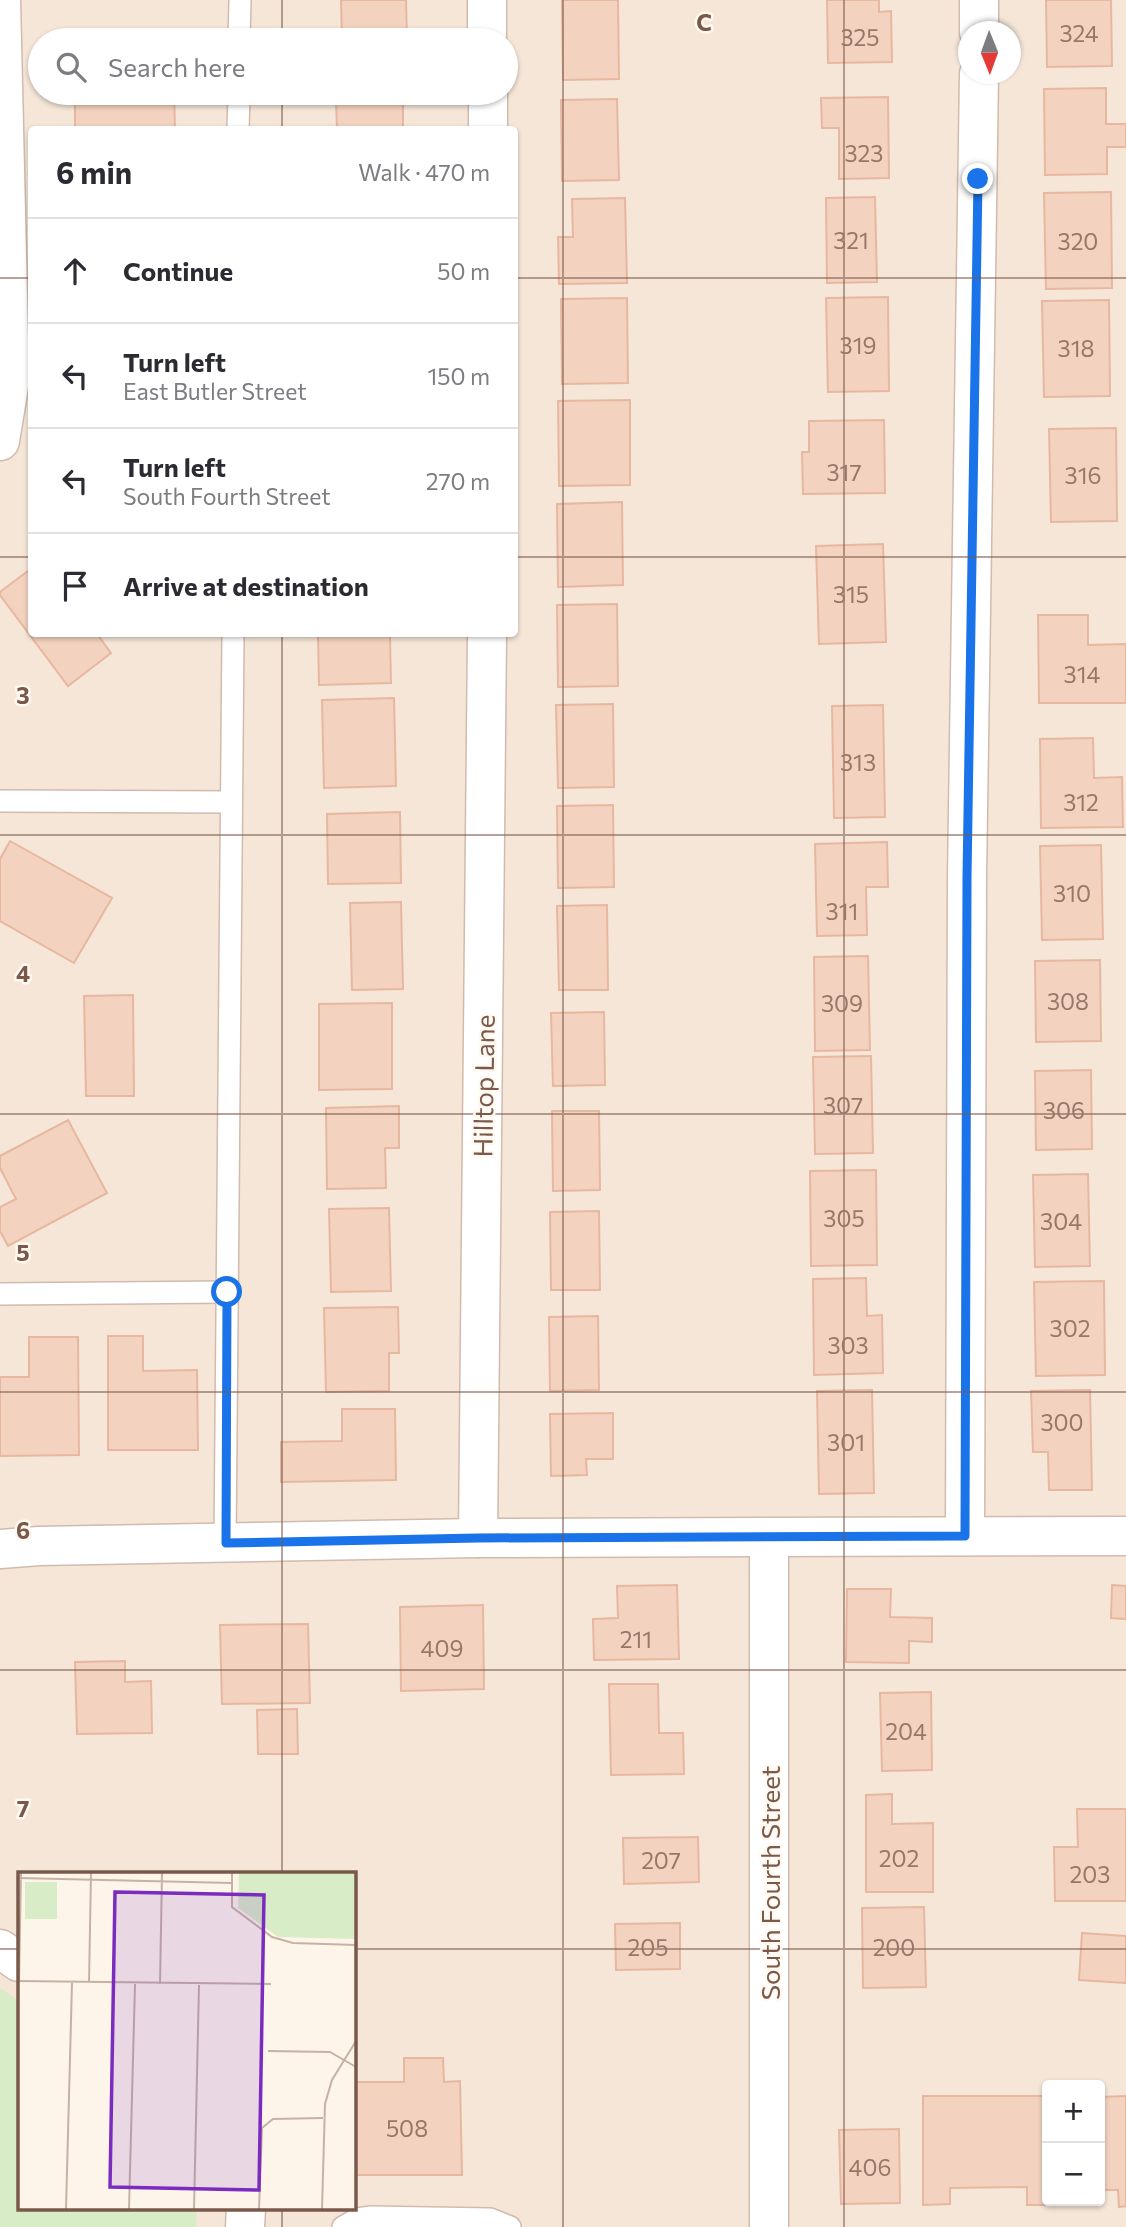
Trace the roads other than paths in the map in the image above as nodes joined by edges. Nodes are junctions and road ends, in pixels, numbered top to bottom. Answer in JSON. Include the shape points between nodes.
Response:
{"nodes":[{"id":1,"x":1,"y":0,"type":"edge"},
{"id":2,"x":240,"y":0,"type":"edge"},
{"id":3,"x":488,"y":0,"type":"edge"},
{"id":4,"x":979,"y":0,"type":"edge"},
{"id":5,"x":979,"y":21,"type":"edge"},
{"id":6,"x":239,"y":28,"type":"edge"},
{"id":7,"x":488,"y":28,"type":"edge"},
{"id":8,"x":979,"y":84,"type":"edge"},
{"id":9,"x":239,"y":105,"type":"edge"},
{"id":10,"x":488,"y":105,"type":"edge"},
{"id":11,"x":238,"y":126,"type":"edge"},
{"id":12,"x":488,"y":126,"type":"edge"},
{"id":13,"x":0,"y":441,"type":"edge"},
{"id":14,"x":233,"y":637,"type":"edge"},
{"id":15,"x":487,"y":637,"type":"edge"},
{"id":16,"x":0,"y":801,"type":"edge"},
{"id":17,"x":231,"y":802,"type":"junction"},
{"id":18,"x":227,"y":1292,"type":"junction"},
{"id":19,"x":0,"y":1294,"type":"edge"},
{"id":20,"x":965,"y":1536,"type":"junction"},
{"id":21,"x":1126,"y":1536,"type":"edge"},
{"id":22,"x":478,"y":1538,"type":"junction"},
{"id":23,"x":769,"y":1538,"type":"junction"},
{"id":24,"x":213,"y":1543,"type":"junction"},
{"id":25,"x":0,"y":1549,"type":"edge"},
{"id":26,"x":0,"y":1949,"type":"edge"},
{"id":27,"x":18,"y":1961,"type":"edge"},
{"id":28,"x":344,"y":2227,"type":"edge"},
{"id":29,"x":510,"y":2227,"type":"edge"},
{"id":30,"x":769,"y":2227,"type":"edge"}],
"edges":[{"from":1,"to":13,"type":"street","via":[[10,380]]},
{"from":2,"to":6,"type":"lane"},
{"from":3,"to":7,"type":"street"},
{"from":4,"to":5,"type":"street"},
{"from":8,"to":20,"type":"street","via":[[967,877]]},
{"from":9,"to":11,"type":"lane"},
{"from":10,"to":12,"type":"street"},
{"from":14,"to":17,"type":"lane"},
{"from":15,"to":22,"type":"street","name":"Hilltop Lane"},
{"from":16,"to":17,"type":"lane"},
{"from":17,"to":18,"type":"lane"},
{"from":18,"to":19,"type":"lane"},
{"from":18,"to":24,"type":"lane"},
{"from":20,"to":21,"type":"street"},
{"from":20,"to":23,"type":"street"},
{"from":22,"to":23,"type":"street"},
{"from":22,"to":24,"type":"street"},
{"from":23,"to":30,"type":"street","name":"South Fourth Street"},
{"from":24,"to":25,"type":"street"},
{"from":26,"to":27,"type":"street"},
{"from":28,"to":29,"type":"lane","via":[[370,2217],[490,2219]]}]}
